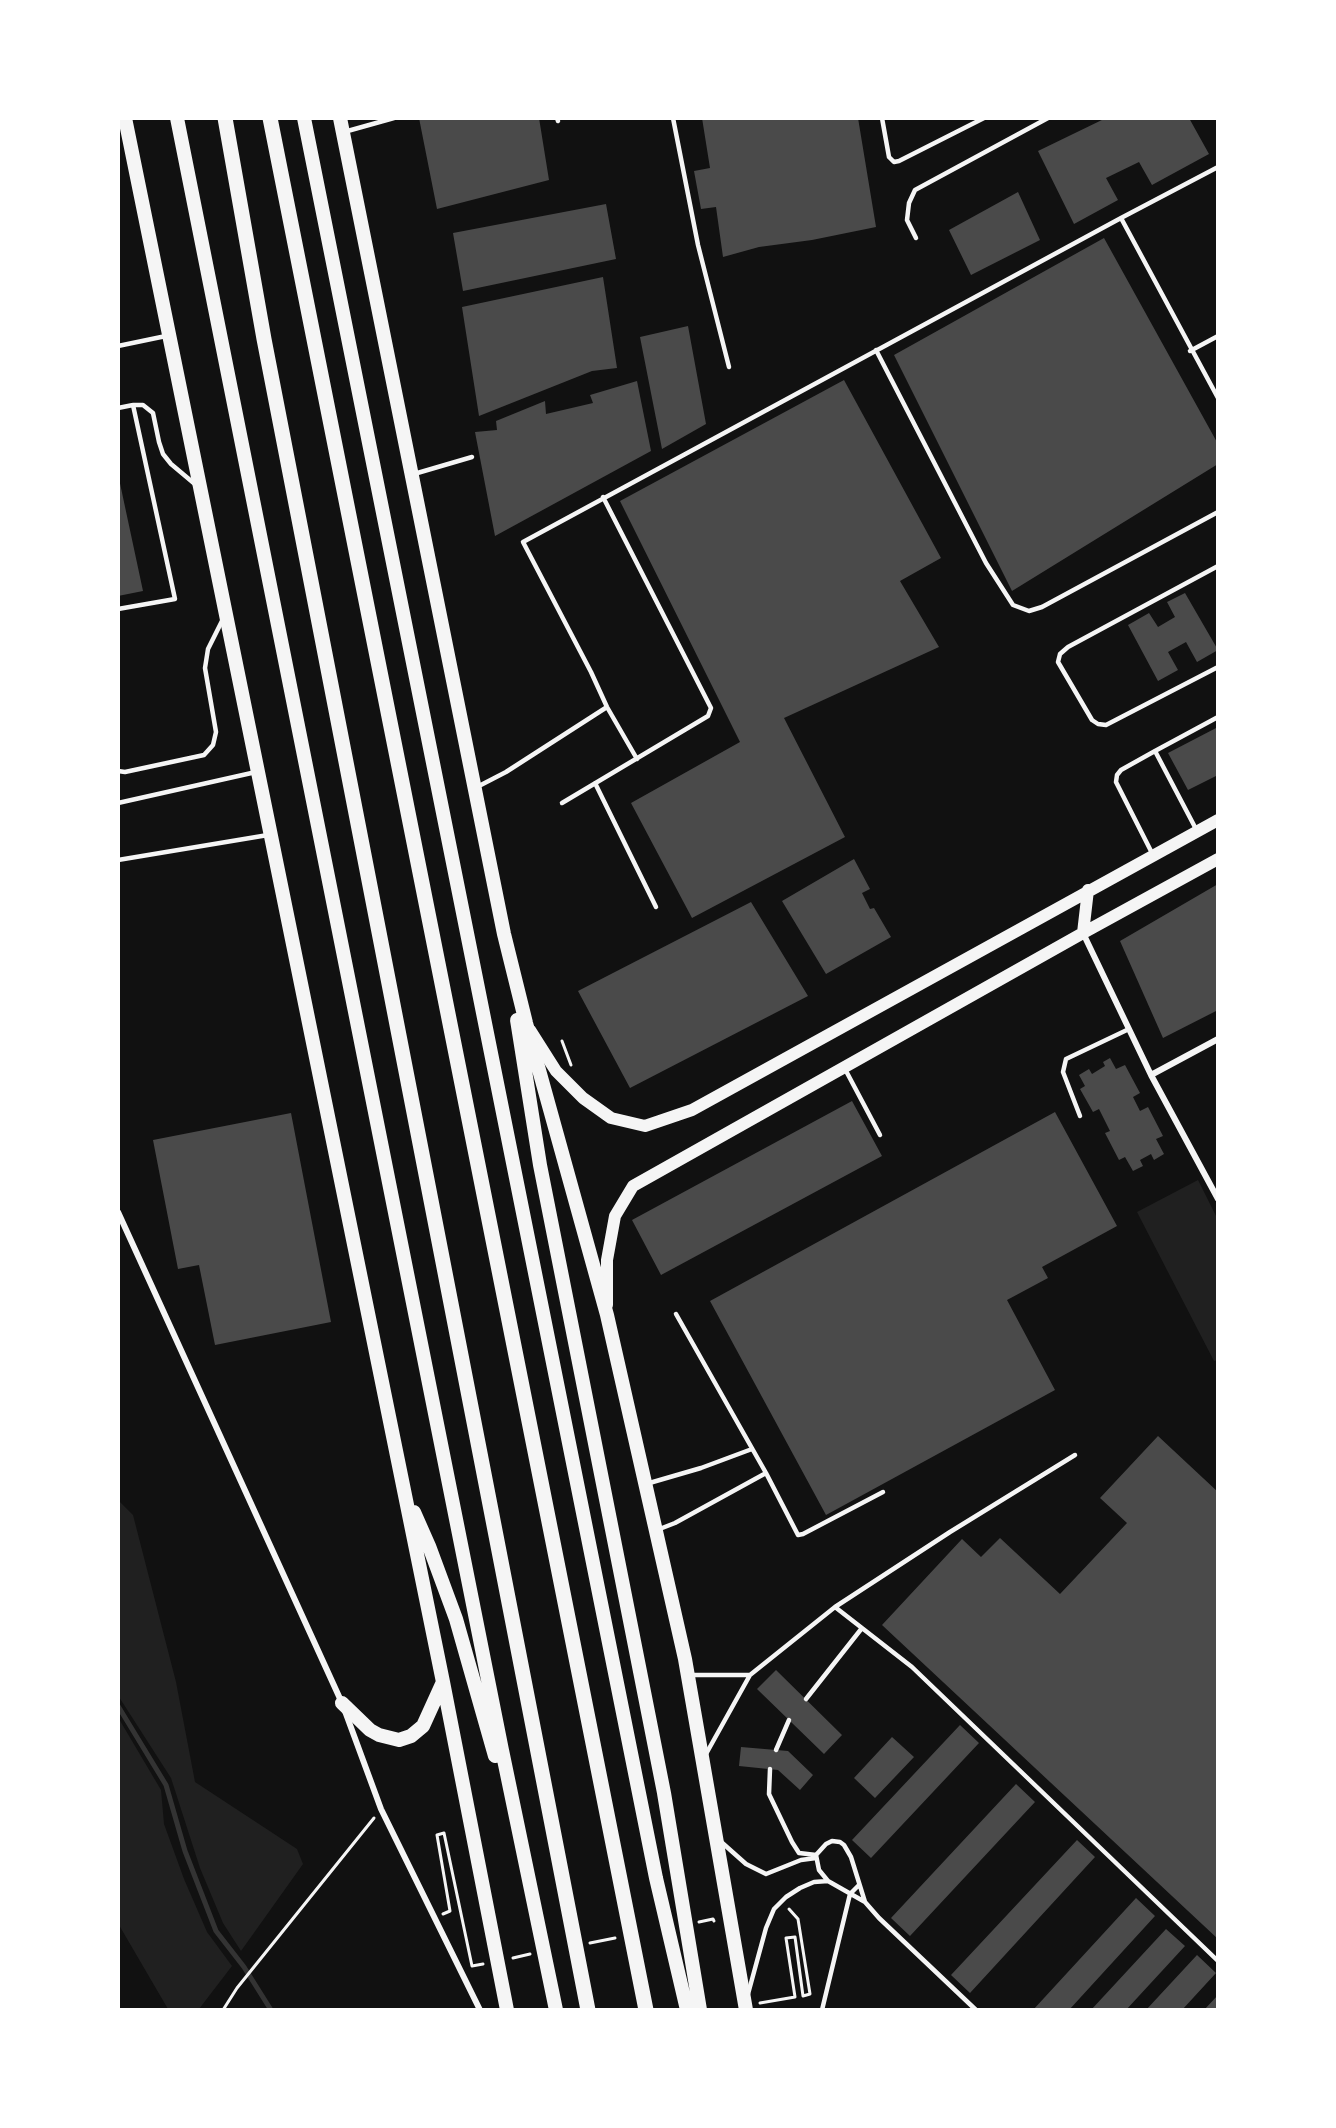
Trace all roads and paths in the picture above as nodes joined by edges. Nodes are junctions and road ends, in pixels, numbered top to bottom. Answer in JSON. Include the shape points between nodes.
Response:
{"nodes":[{"id":1,"x":125,"y":118,"type":"edge"},
{"id":2,"x":177,"y":118,"type":"edge"},
{"id":3,"x":225,"y":118,"type":"edge"},
{"id":4,"x":270,"y":118,"type":"edge"},
{"id":5,"x":304,"y":118,"type":"edge"},
{"id":6,"x":394,"y":118,"type":"edge"},
{"id":7,"x":673,"y":118,"type":"edge"},
{"id":8,"x":882,"y":118,"type":"edge"},
{"id":9,"x":966,"y":118,"type":"edge"},
{"id":10,"x":984,"y":118,"type":"edge"},
{"id":11,"x":1048,"y":118,"type":"edge"},
{"id":12,"x":341,"y":125,"type":"edge"},
{"id":13,"x":968,"y":126,"type":"junction"},
{"id":14,"x":1218,"y":167,"type":"edge"},
{"id":15,"x":1121,"y":218,"type":"junction"},
{"id":16,"x":916,"y":238,"type":"dead end"},
{"id":17,"x":169,"y":336,"type":"junction"},
{"id":18,"x":1218,"y":336,"type":"edge"},
{"id":19,"x":118,"y":346,"type":"edge"},
{"id":20,"x":876,"y":350,"type":"junction"},
{"id":21,"x":1190,"y":351,"type":"junction"},
{"id":22,"x":729,"y":367,"type":"dead end"},
{"id":23,"x":1218,"y":398,"type":"edge"},
{"id":24,"x":133,"y":405,"type":"junction"},
{"id":25,"x":118,"y":408,"type":"edge"},
{"id":26,"x":472,"y":457,"type":"dead end"},
{"id":27,"x":412,"y":475,"type":"junction"},
{"id":28,"x":200,"y":489,"type":"junction"},
{"id":29,"x":603,"y":497,"type":"junction"},
{"id":30,"x":1218,"y":512,"type":"edge"},
{"id":31,"x":1218,"y":566,"type":"edge"},
{"id":32,"x":118,"y":609,"type":"edge"},
{"id":33,"x":225,"y":613,"type":"junction"},
{"id":34,"x":1218,"y":666,"type":"edge"},
{"id":35,"x":607,"y":707,"type":"junction"},
{"id":36,"x":1218,"y":717,"type":"edge"},
{"id":37,"x":1155,"y":751,"type":"junction"},
{"id":38,"x":637,"y":759,"type":"junction"},
{"id":39,"x":118,"y":771,"type":"edge"},
{"id":40,"x":257,"y":772,"type":"junction"},
{"id":41,"x":595,"y":783,"type":"junction"},
{"id":42,"x":474,"y":789,"type":"junction"},
{"id":43,"x":118,"y":803,"type":"edge"},
{"id":44,"x":562,"y":803,"type":"dead end"},
{"id":45,"x":1218,"y":820,"type":"edge"},
{"id":46,"x":1197,"y":831,"type":"junction"},
{"id":47,"x":270,"y":834,"type":"junction"},
{"id":48,"x":1153,"y":855,"type":"junction"},
{"id":49,"x":118,"y":860,"type":"edge"},
{"id":50,"x":1218,"y":860,"type":"edge"},
{"id":51,"x":1088,"y":890,"type":"junction"},
{"id":52,"x":656,"y":908,"type":"dead end"},
{"id":53,"x":1083,"y":933,"type":"junction"},
{"id":54,"x":504,"y":934,"type":"junction"},
{"id":55,"x":526,"y":1023,"type":"junction"},
{"id":56,"x":1129,"y":1029,"type":"junction"},
{"id":57,"x":1218,"y":1039,"type":"edge"},
{"id":58,"x":843,"y":1067,"type":"junction"},
{"id":59,"x":1151,"y":1075,"type":"junction"},
{"id":60,"x":1080,"y":1116,"type":"dead end"},
{"id":61,"x":880,"y":1135,"type":"dead end"},
{"id":62,"x":1218,"y":1199,"type":"edge"},
{"id":63,"x":118,"y":1212,"type":"edge"},
{"id":64,"x":676,"y":1314,"type":"dead end"},
{"id":65,"x":607,"y":1315,"type":"junction"},
{"id":66,"x":752,"y":1449,"type":"junction"},
{"id":67,"x":1075,"y":1455,"type":"dead end"},
{"id":68,"x":766,"y":1473,"type":"junction"},
{"id":69,"x":646,"y":1484,"type":"junction"},
{"id":70,"x":403,"y":1488,"type":"junction"},
{"id":71,"x":883,"y":1492,"type":"dead end"},
{"id":72,"x":656,"y":1530,"type":"junction"},
{"id":73,"x":835,"y":1607,"type":"junction"},
{"id":74,"x":862,"y":1628,"type":"junction"},
{"id":75,"x":750,"y":1674,"type":"junction"},
{"id":76,"x":688,"y":1675,"type":"junction"},
{"id":77,"x":443,"y":1682,"type":"junction"},
{"id":78,"x":806,"y":1699,"type":"dead end"},
{"id":79,"x":342,"y":1703,"type":"junction"},
{"id":80,"x":789,"y":1720,"type":"dead end"},
{"id":81,"x":776,"y":1750,"type":"dead end"},
{"id":82,"x":703,"y":1760,"type":"junction"},
{"id":83,"x":770,"y":1769,"type":"dead end"},
{"id":84,"x":381,"y":1809,"type":"junction"},
{"id":85,"x":516,"y":1817,"type":"junction"},
{"id":86,"x":716,"y":1836,"type":"junction"},
{"id":87,"x":816,"y":1857,"type":"junction"},
{"id":88,"x":828,"y":1881,"type":"junction"},
{"id":89,"x":860,"y":1885,"type":"junction"},
{"id":90,"x":850,"y":1894,"type":"junction"},
{"id":91,"x":865,"y":1902,"type":"junction"},
{"id":92,"x":1218,"y":1961,"type":"edge"},
{"id":93,"x":745,"y":2008,"type":"edge"},
{"id":94,"x":223,"y":2010,"type":"edge"},
{"id":95,"x":480,"y":2010,"type":"edge"},
{"id":96,"x":507,"y":2010,"type":"edge"},
{"id":97,"x":556,"y":2010,"type":"edge"},
{"id":98,"x":588,"y":2010,"type":"edge"},
{"id":99,"x":646,"y":2010,"type":"edge"},
{"id":100,"x":687,"y":2010,"type":"edge"},
{"id":101,"x":700,"y":2010,"type":"edge"},
{"id":102,"x":822,"y":2010,"type":"edge"},
{"id":103,"x":976,"y":2010,"type":"edge"}],
"edges":[{"from":1,"to":17,"type":"main road"},
{"from":2,"to":85,"type":"main road"},
{"from":3,"to":98,"type":"highway","via":[[264,339]]},
{"from":4,"to":99,"type":"highway"},
{"from":5,"to":100,"type":"main road","via":[[656,1878]]},
{"from":6,"to":12,"type":"lane"},
{"from":7,"to":22,"type":"lane","via":[[698,245]]},
{"from":8,"to":13,"type":"lane","via":[[889,157],[894,162]]},
{"from":9,"to":13,"type":"lane"},
{"from":10,"to":13,"type":"lane"},
{"from":11,"to":16,"type":"lane","via":[[915,190],[907,220]]},
{"from":12,"to":27,"type":"main road"},
{"from":14,"to":15,"type":"lane"},
{"from":15,"to":20,"type":"lane"},
{"from":15,"to":21,"type":"lane"},
{"from":17,"to":19,"type":"lane"},
{"from":17,"to":28,"type":"main road"},
{"from":18,"to":21,"type":"lane"},
{"from":20,"to":29,"type":"lane"},
{"from":20,"to":30,"type":"lane","via":[[986,563],[1012,605],[1029,611],[1042,607]]},
{"from":21,"to":23,"type":"lane"},
{"from":24,"to":25,"type":"lane"},
{"from":24,"to":28,"type":"lane","via":[[144,405],[153,413],[163,454]]},
{"from":24,"to":32,"type":"lane","via":[[175,599]]},
{"from":26,"to":27,"type":"lane"},
{"from":27,"to":42,"type":"main road"},
{"from":28,"to":33,"type":"main road"},
{"from":29,"to":35,"type":"lane","via":[[523,542]]},
{"from":29,"to":38,"type":"lane","via":[[711,708],[708,716]]},
{"from":31,"to":34,"type":"lane","via":[[1068,647],[1058,662],[1092,720],[1106,725]]},
{"from":33,"to":39,"type":"lane","via":[[208,649],[205,668],[216,732],[213,745],[204,755]]},
{"from":33,"to":40,"type":"main road"},
{"from":35,"to":38,"type":"lane"},
{"from":35,"to":42,"type":"lane"},
{"from":36,"to":37,"type":"lane"},
{"from":37,"to":46,"type":"lane"},
{"from":37,"to":48,"type":"lane","via":[[1121,770],[1116,782]]},
{"from":38,"to":41,"type":"lane"},
{"from":40,"to":43,"type":"lane"},
{"from":40,"to":47,"type":"main road"},
{"from":41,"to":44,"type":"lane"},
{"from":41,"to":52,"type":"lane"},
{"from":42,"to":54,"type":"main road"},
{"from":45,"to":46,"type":"main road"},
{"from":46,"to":48,"type":"main road"},
{"from":47,"to":49,"type":"lane"},
{"from":47,"to":70,"type":"main road"},
{"from":48,"to":51,"type":"main road"},
{"from":50,"to":53,"type":"main road"},
{"from":51,"to":53,"type":"main road"},
{"from":51,"to":55,"type":"main road","via":[[692,1110],[645,1126],[611,1118],[583,1098],[556,1071]]},
{"from":53,"to":56,"type":"street"},
{"from":53,"to":58,"type":"main road"},
{"from":54,"to":55,"type":"main road"},
{"from":54,"to":101,"type":"main road","via":[[540,1165],[664,1792]]},
{"from":55,"to":65,"type":"main road"},
{"from":56,"to":59,"type":"street"},
{"from":56,"to":60,"type":"lane","via":[[1066,1059],[1062,1072]]},
{"from":57,"to":59,"type":"street"},
{"from":58,"to":61,"type":"lane"},
{"from":58,"to":65,"type":"main road","via":[[633,1186],[615,1216],[607,1260]]},
{"from":59,"to":62,"type":"street"},
{"from":63,"to":79,"type":"street"},
{"from":64,"to":66,"type":"lane"},
{"from":65,"to":69,"type":"main road"},
{"from":66,"to":68,"type":"lane"},
{"from":66,"to":69,"type":"lane"},
{"from":67,"to":73,"type":"lane"},
{"from":68,"to":71,"type":"lane","via":[[798,1535]]},
{"from":68,"to":72,"type":"lane"},
{"from":69,"to":72,"type":"main road"},
{"from":70,"to":77,"type":"main road"},
{"from":70,"to":85,"type":"main road","via":[[456,1619]]},
{"from":72,"to":76,"type":"main road"},
{"from":73,"to":74,"type":"lane"},
{"from":73,"to":75,"type":"lane"},
{"from":74,"to":78,"type":"lane"},
{"from":74,"to":92,"type":"lane","via":[[912,1667]]},
{"from":75,"to":76,"type":"lane"},
{"from":75,"to":82,"type":"lane"},
{"from":76,"to":82,"type":"main road"},
{"from":77,"to":79,"type":"main road","via":[[423,1726],[411,1737],[399,1740],[379,1736]]},
{"from":77,"to":96,"type":"main road"},
{"from":79,"to":84,"type":"street"},
{"from":80,"to":81,"type":"lane"},
{"from":82,"to":86,"type":"main road"},
{"from":83,"to":87,"type":"lane","via":[[769,1794],[792,1842],[799,1853]]},
{"from":84,"to":94,"type":"path"},
{"from":84,"to":95,"type":"street"},
{"from":85,"to":97,"type":"main road"},
{"from":86,"to":87,"type":"lane","via":[[746,1864],[766,1874]]},
{"from":86,"to":93,"type":"main road"},
{"from":87,"to":88,"type":"lane","via":[[819,1870]]},
{"from":87,"to":89,"type":"lane","via":[[826,1844],[840,1842],[851,1857]]},
{"from":88,"to":90,"type":"lane"},
{"from":88,"to":93,"type":"lane","via":[[800,1888],[774,1909]]},
{"from":89,"to":90,"type":"lane"},
{"from":89,"to":91,"type":"lane"},
{"from":90,"to":91,"type":"lane"},
{"from":90,"to":102,"type":"lane"},
{"from":91,"to":103,"type":"lane"}]}
